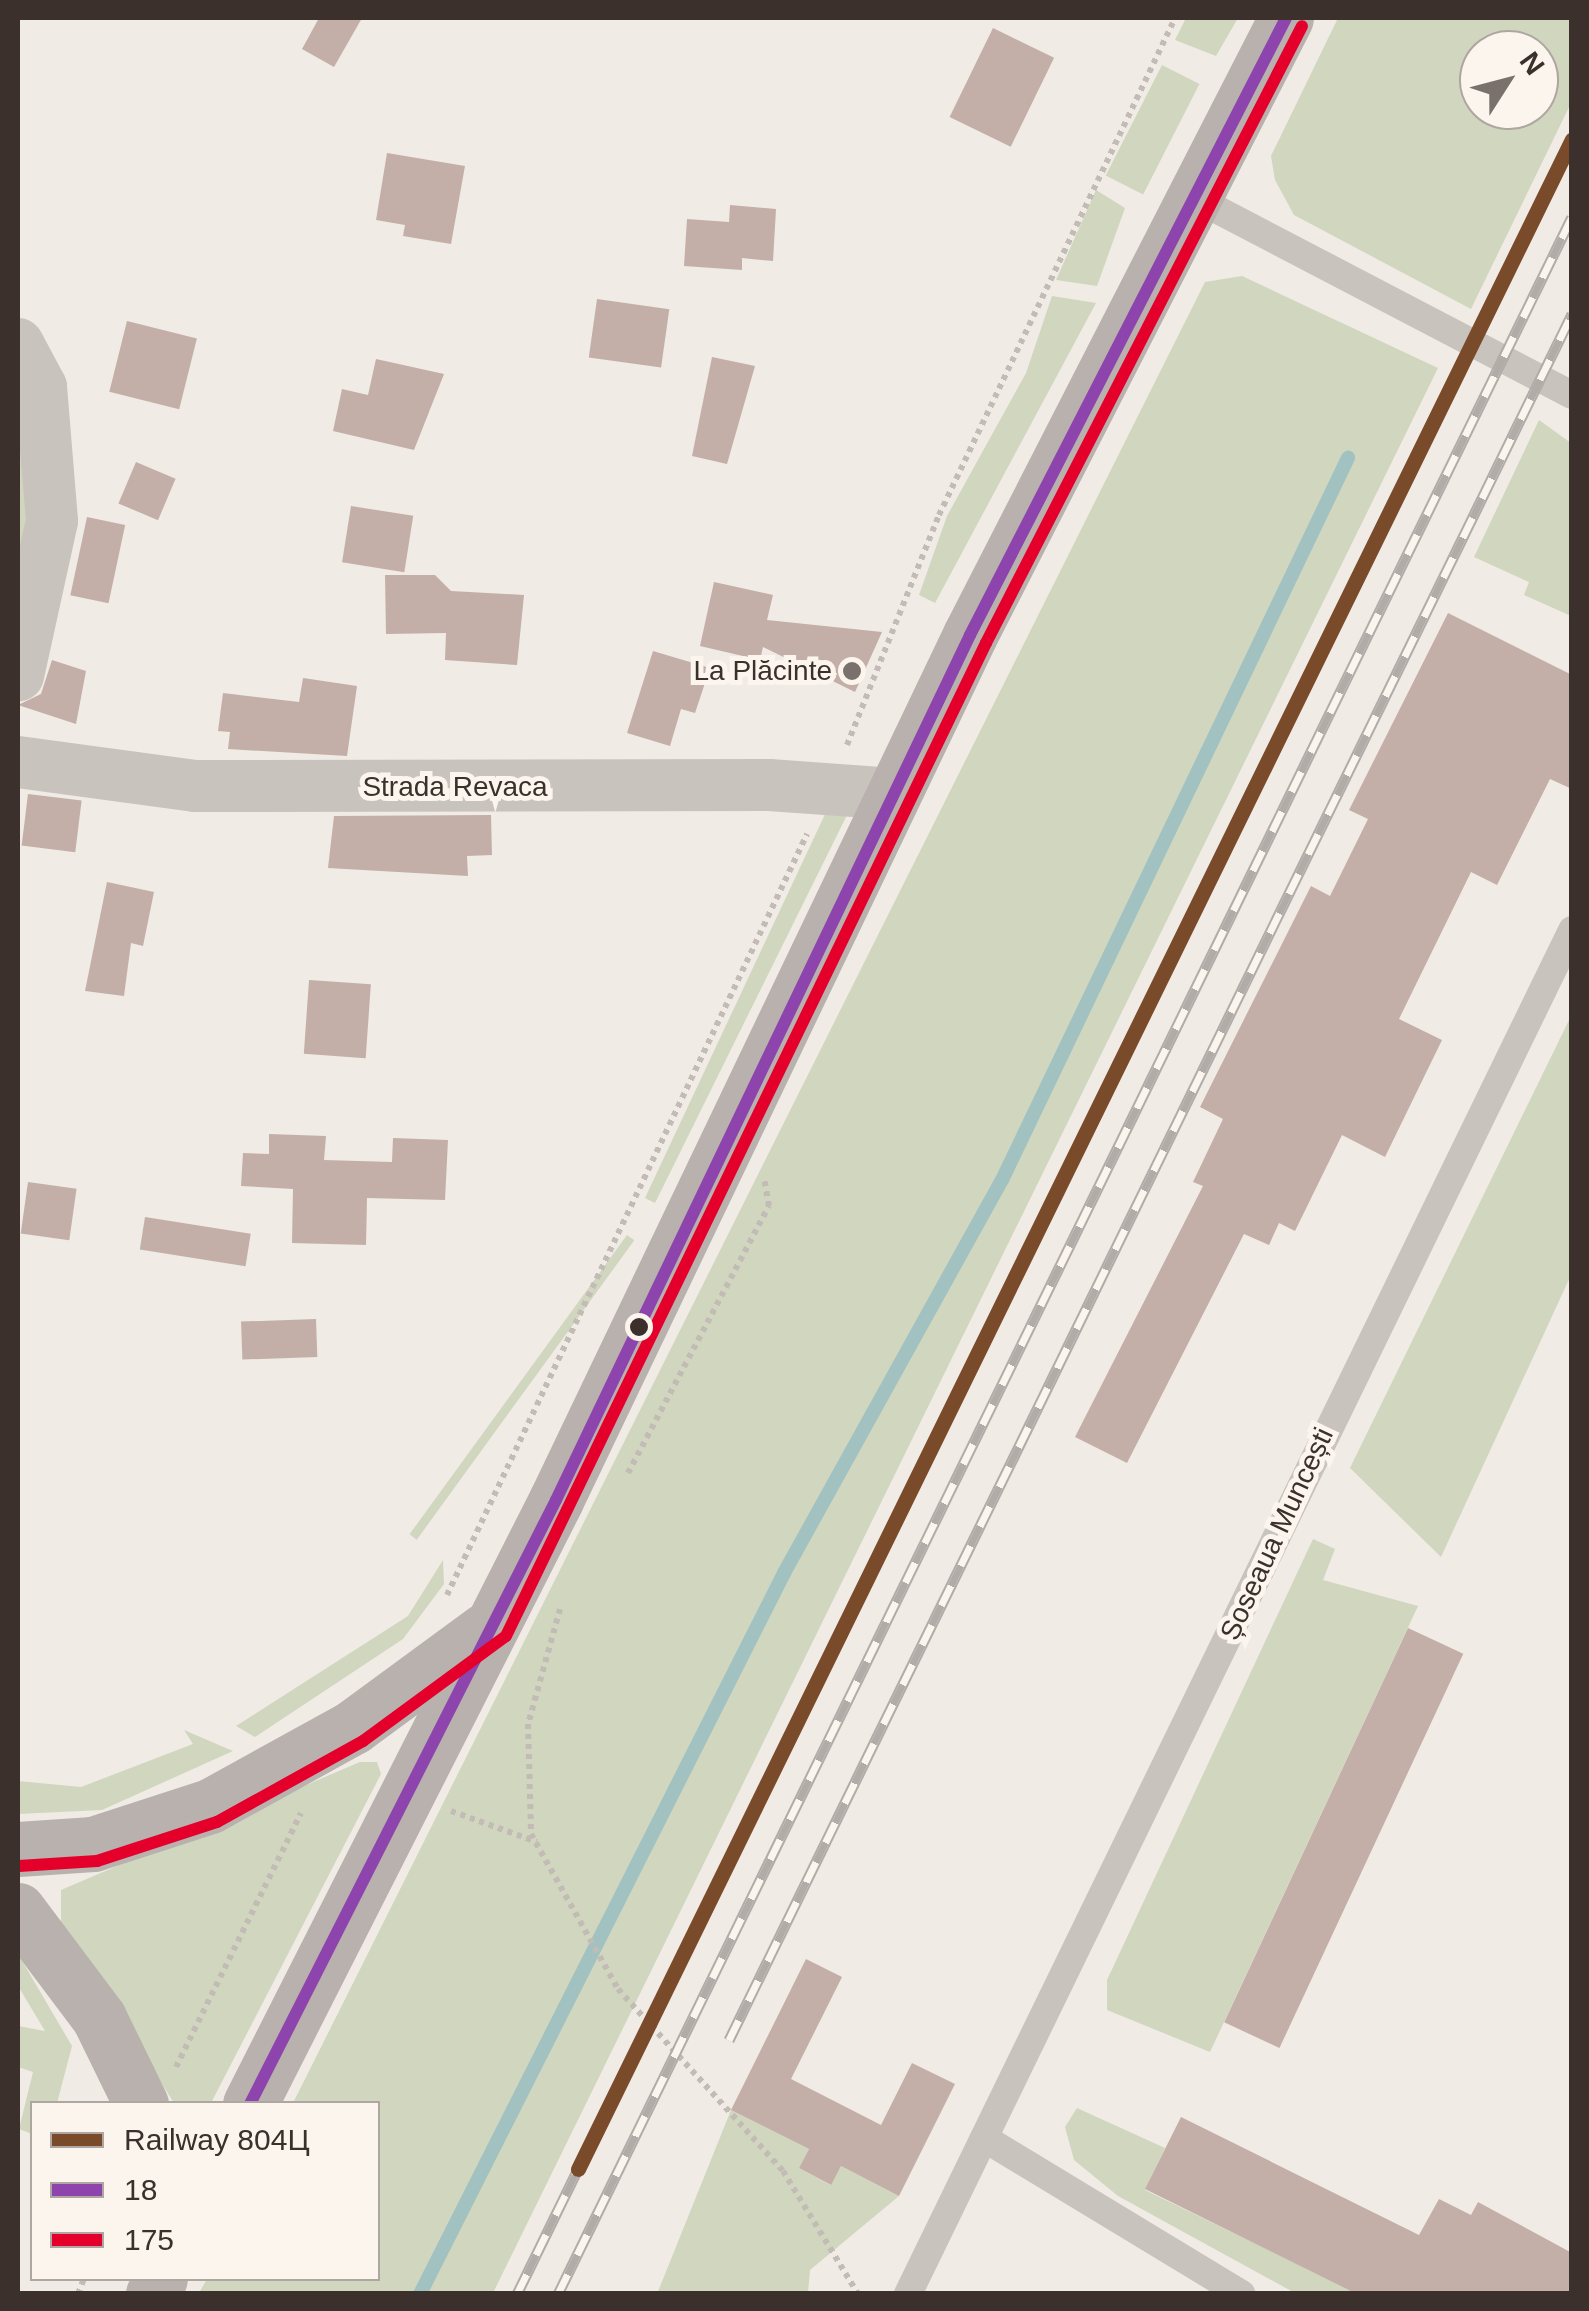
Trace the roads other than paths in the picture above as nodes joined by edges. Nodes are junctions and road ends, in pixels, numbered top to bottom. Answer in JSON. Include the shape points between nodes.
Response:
{"nodes":[{"id":1,"x":1286,"y":18,"type":"edge"},
{"id":2,"x":1195,"y":198,"type":"junction"},
{"id":3,"x":18,"y":344,"type":"edge"},
{"id":4,"x":1572,"y":395,"type":"edge"},
{"id":5,"x":18,"y":675,"type":"edge"},
{"id":6,"x":18,"y":762,"type":"edge"},
{"id":7,"x":894,"y":794,"type":"junction"},
{"id":8,"x":1572,"y":930,"type":"edge"},
{"id":9,"x":492,"y":1625,"type":"junction"},
{"id":10,"x":18,"y":1849,"type":"edge"},
{"id":11,"x":18,"y":1910,"type":"edge"},
{"id":12,"x":154,"y":2095,"type":"edge"},
{"id":13,"x":252,"y":2101,"type":"edge"},
{"id":14,"x":984,"y":2138,"type":"junction"},
{"id":15,"x":908,"y":2294,"type":"edge"},
{"id":16,"x":1242,"y":2294,"type":"edge"}],
"edges":[{"from":1,"to":2,"type":"main road"},
{"from":2,"to":4,"type":"lane"},
{"from":2,"to":7,"type":"main road"},
{"from":3,"to":5,"type":"street","via":[[42,387],[52,521]]},
{"from":6,"to":7,"type":"street","name":"Strada Revaca","via":[[195,786]]},
{"from":7,"to":9,"type":"main road"},
{"from":8,"to":14,"type":"lane","name":"Șoseaua Muncești"},
{"from":9,"to":10,"type":"main road","via":[[353,1727],[210,1806],[93,1844]]},
{"from":9,"to":13,"type":"main road"},
{"from":11,"to":12,"type":"main road"},
{"from":14,"to":15,"type":"lane","name":"Șoseaua Muncești"},
{"from":14,"to":16,"type":"lane"}]}
